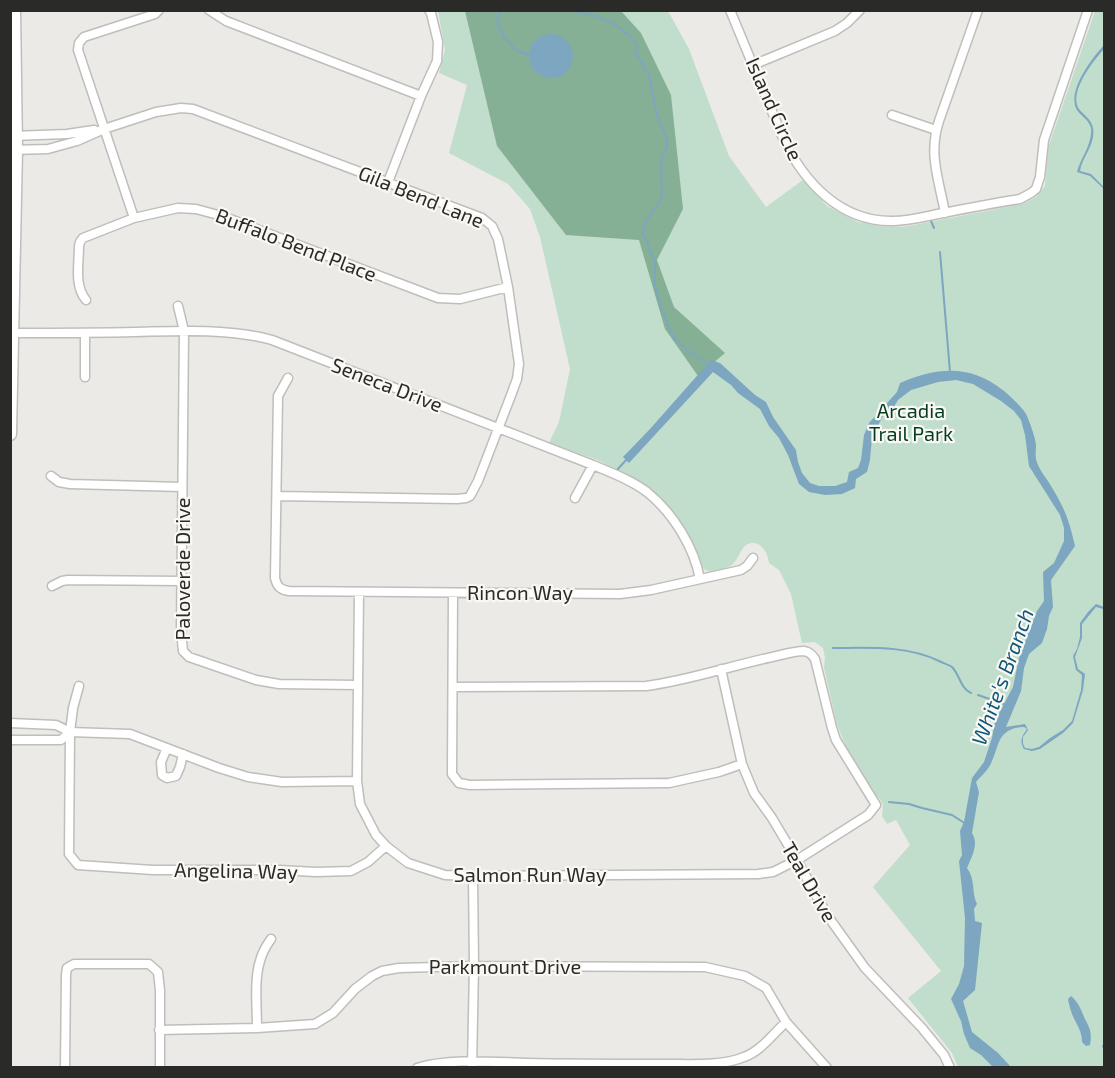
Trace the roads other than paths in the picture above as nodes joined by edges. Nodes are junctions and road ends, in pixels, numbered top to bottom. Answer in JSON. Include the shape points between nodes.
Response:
{"nodes":[{"id":1,"x":14,"y":10,"type":"edge"},
{"id":2,"x":159,"y":10,"type":"edge"},
{"id":3,"x":209,"y":10,"type":"edge"},
{"id":4,"x":429,"y":10,"type":"edge"},
{"id":5,"x":730,"y":10,"type":"edge"},
{"id":6,"x":860,"y":10,"type":"edge"},
{"id":7,"x":978,"y":10,"type":"edge"},
{"id":8,"x":1088,"y":10,"type":"edge"},
{"id":9,"x":753,"y":64,"type":"junction"},
{"id":10,"x":421,"y":96,"type":"junction"},
{"id":11,"x":892,"y":115,"type":"dead end"},
{"id":12,"x":104,"y":129,"type":"junction"},
{"id":13,"x":936,"y":130,"type":"junction"},
{"id":14,"x":13,"y":136,"type":"edge"},
{"id":15,"x":13,"y":149,"type":"edge"},
{"id":16,"x":388,"y":182,"type":"junction"},
{"id":17,"x":945,"y":213,"type":"junction"},
{"id":18,"x":134,"y":218,"type":"junction"},
{"id":19,"x":508,"y":287,"type":"junction"},
{"id":20,"x":86,"y":300,"type":"dead end"},
{"id":21,"x":178,"y":306,"type":"dead end"},
{"id":22,"x":184,"y":331,"type":"junction"},
{"id":23,"x":11,"y":333,"type":"edge"},
{"id":24,"x":85,"y":333,"type":"junction"},
{"id":25,"x":85,"y":377,"type":"dead end"},
{"id":26,"x":288,"y":378,"type":"dead end"},
{"id":27,"x":499,"y":428,"type":"junction"},
{"id":28,"x":10,"y":434,"type":"edge"},
{"id":29,"x":593,"y":465,"type":"junction"},
{"id":30,"x":51,"y":476,"type":"dead end"},
{"id":31,"x":182,"y":487,"type":"junction"},
{"id":32,"x":277,"y":496,"type":"junction"},
{"id":33,"x":575,"y":498,"type":"dead end"},
{"id":34,"x":753,"y":558,"type":"dead end"},
{"id":35,"x":700,"y":579,"type":"junction"},
{"id":36,"x":182,"y":581,"type":"junction"},
{"id":37,"x":52,"y":586,"type":"dead end"},
{"id":38,"x":359,"y":592,"type":"junction"},
{"id":39,"x":453,"y":593,"type":"junction"},
{"id":40,"x":721,"y":669,"type":"junction"},
{"id":41,"x":358,"y":685,"type":"junction"},
{"id":42,"x":79,"y":686,"type":"dead end"},
{"id":43,"x":453,"y":687,"type":"junction"},
{"id":44,"x":10,"y":723,"type":"edge"},
{"id":45,"x":70,"y":732,"type":"junction"},
{"id":46,"x":10,"y":740,"type":"edge"},
{"id":47,"x":167,"y":748,"type":"junction"},
{"id":48,"x":183,"y":754,"type":"junction"},
{"id":49,"x":742,"y":764,"type":"junction"},
{"id":50,"x":357,"y":781,"type":"junction"},
{"id":51,"x":386,"y":846,"type":"junction"},
{"id":52,"x":797,"y":860,"type":"junction"},
{"id":53,"x":473,"y":876,"type":"junction"},
{"id":54,"x":271,"y":939,"type":"dead end"},
{"id":55,"x":474,"y":966,"type":"junction"},
{"id":56,"x":786,"y":1022,"type":"junction"},
{"id":57,"x":257,"y":1028,"type":"junction"},
{"id":58,"x":159,"y":1030,"type":"junction"},
{"id":59,"x":472,"y":1065,"type":"edge"},
{"id":60,"x":573,"y":1066,"type":"edge"},
{"id":61,"x":680,"y":1066,"type":"edge"},
{"id":62,"x":65,"y":1068,"type":"edge"},
{"id":63,"x":160,"y":1068,"type":"edge"},
{"id":64,"x":417,"y":1068,"type":"edge"},
{"id":65,"x":827,"y":1068,"type":"edge"},
{"id":66,"x":950,"y":1068,"type":"edge"}],
"edges":[{"from":1,"to":14,"type":"main road"},
{"from":2,"to":12,"type":"street","via":[[84,37],[79,43],[80,58]]},
{"from":3,"to":10,"type":"street","via":[[226,21]]},
{"from":4,"to":10,"type":"street","via":[[438,42],[437,61]]},
{"from":5,"to":9,"type":"street","name":"Island Circle"},
{"from":6,"to":9,"type":"street","via":[[835,32]]},
{"from":7,"to":13,"type":"street"},
{"from":8,"to":17,"type":"street","name":"Island Circle","via":[[1044,140],[1036,189],[1020,199]]},
{"from":9,"to":17,"type":"street","name":"Island Circle","via":[[788,147],[823,195],[868,219],[894,221]]},
{"from":10,"to":16,"type":"street"},
{"from":11,"to":13,"type":"street"},
{"from":12,"to":14,"type":"street","name":"Gila Bend Lane"},
{"from":12,"to":15,"type":"street","name":"Gila Bend Lane","via":[[48,149]]},
{"from":12,"to":16,"type":"street","name":"Gila Bend Lane","via":[[156,112],[193,109]]},
{"from":12,"to":18,"type":"street"},
{"from":13,"to":17,"type":"street","via":[[934,157]]},
{"from":14,"to":15,"type":"main road"},
{"from":15,"to":23,"type":"main road"},
{"from":16,"to":19,"type":"street","name":"Gila Bend Lane","via":[[482,218],[492,226]]},
{"from":18,"to":19,"type":"street","name":"Buffalo Bend Place","via":[[178,208],[196,209],[438,298],[460,299]]},
{"from":18,"to":20,"type":"street","name":"Buffalo Bend Place","via":[[83,238],[79,246],[79,282]]},
{"from":19,"to":27,"type":"street","name":"Gila Bend Lane","via":[[519,364]]},
{"from":21,"to":22,"type":"street","name":"Paloverde Drive"},
{"from":22,"to":24,"type":"street","name":"Seneca Drive"},
{"from":22,"to":27,"type":"street","name":"Seneca Drive","via":[[272,340]]},
{"from":22,"to":31,"type":"street","name":"Paloverde Drive"},
{"from":23,"to":24,"type":"street","name":"Seneca Drive"},
{"from":23,"to":28,"type":"main road"},
{"from":24,"to":25,"type":"street"},
{"from":26,"to":32,"type":"street","via":[[278,396]]},
{"from":27,"to":29,"type":"street","name":"Seneca Drive"},
{"from":27,"to":32,"type":"street","name":"Gila Bend Lane","via":[[466,498]]},
{"from":29,"to":33,"type":"street"},
{"from":29,"to":35,"type":"street","name":"Seneca Drive","via":[[633,483],[660,504],[692,552]]},
{"from":30,"to":31,"type":"street","via":[[70,484]]},
{"from":31,"to":36,"type":"street","name":"Paloverde Drive"},
{"from":32,"to":38,"type":"street","name":"Rincon Way","via":[[279,588]]},
{"from":34,"to":35,"type":"street","name":"Rincon Way","via":[[741,570]]},
{"from":35,"to":39,"type":"street","name":"Rincon Way","via":[[620,594]]},
{"from":36,"to":37,"type":"street","via":[[68,580]]},
{"from":36,"to":41,"type":"street","name":"Paloverde Drive","via":[[182,648],[189,657],[279,684]]},
{"from":38,"to":39,"type":"street","name":"Rincon Way"},
{"from":38,"to":41,"type":"street","name":"Salmon Run Way"},
{"from":39,"to":43,"type":"street"},
{"from":40,"to":43,"type":"street","via":[[646,686]]},
{"from":40,"to":49,"type":"street","name":"Teal Drive"},
{"from":40,"to":52,"type":"street","name":"Salmon Run Way","via":[[811,653],[836,740],[876,805],[868,815]]},
{"from":41,"to":50,"type":"street","name":"Salmon Run Way"},
{"from":42,"to":45,"type":"street"},
{"from":43,"to":49,"type":"street","via":[[452,774],[459,783],[669,783]]},
{"from":44,"to":45,"type":"street","via":[[56,725]]},
{"from":45,"to":46,"type":"street","via":[[61,740]]},
{"from":45,"to":47,"type":"street","via":[[130,734]]},
{"from":45,"to":51,"type":"street","name":"Angelina Way","via":[[69,855],[78,865],[153,870],[351,871]]},
{"from":47,"to":48,"type":"street"},
{"from":47,"to":48,"type":"street","via":[[161,762],[162,775],[167,778],[176,776]]},
{"from":48,"to":50,"type":"street","via":[[248,777],[282,782]]},
{"from":49,"to":52,"type":"street","name":"Teal Drive","via":[[754,793]]},
{"from":50,"to":51,"type":"street","name":"Salmon Run Way","via":[[360,804]]},
{"from":51,"to":53,"type":"street","name":"Salmon Run Way","via":[[408,863],[445,875]]},
{"from":52,"to":53,"type":"street","name":"Salmon Run Way","via":[[773,872],[758,874]]},
{"from":52,"to":66,"type":"street","name":"Teal Drive","via":[[826,915],[865,968],[944,1055]]},
{"from":53,"to":55,"type":"street"},
{"from":54,"to":57,"type":"street","via":[[257,974]]},
{"from":55,"to":56,"type":"street","name":"Parkmount Drive","via":[[705,967],[745,975],[766,988]]},
{"from":55,"to":57,"type":"street","name":"Parkmount Drive","via":[[382,971],[315,1024]]},
{"from":55,"to":59,"type":"street"},
{"from":56,"to":61,"type":"street","via":[[745,1057]]},
{"from":56,"to":65,"type":"street","name":"Parkmount Drive"},
{"from":57,"to":58,"type":"street","name":"Parkmount Drive"},
{"from":58,"to":62,"type":"street","via":[[159,978],[149,964],[74,964],[67,968],[66,975]]},
{"from":58,"to":63,"type":"street"},
{"from":59,"to":60,"type":"street"},
{"from":59,"to":64,"type":"street","via":[[431,1064]]},
{"from":60,"to":61,"type":"street"}]}
